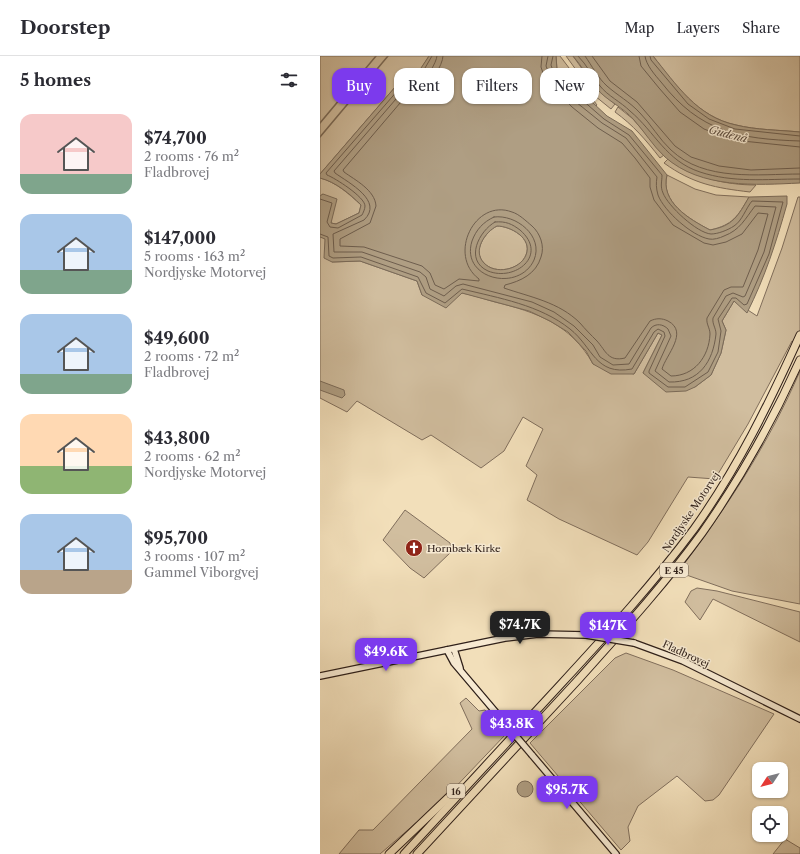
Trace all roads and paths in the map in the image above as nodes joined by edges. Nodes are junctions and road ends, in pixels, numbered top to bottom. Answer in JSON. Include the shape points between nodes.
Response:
{"nodes":[{"id":1,"x":800,"y":335,"type":"edge"},
{"id":2,"x":799,"y":361,"type":"edge"},
{"id":3,"x":454,"y":649,"type":"junction"},
{"id":4,"x":447,"y":650,"type":"junction"},
{"id":5,"x":461,"y":670,"type":"junction"},
{"id":6,"x":320,"y":676,"type":"edge"},
{"id":7,"x":800,"y":719,"type":"edge"},
{"id":8,"x":522,"y":727,"type":"junction"},
{"id":9,"x":513,"y":751,"type":"junction"},
{"id":10,"x":389,"y":854,"type":"edge"},
{"id":11,"x":404,"y":854,"type":"edge"},
{"id":12,"x":417,"y":854,"type":"edge"},
{"id":13,"x":424,"y":854,"type":"edge"},
{"id":14,"x":616,"y":854,"type":"edge"}],
"edges":[{"from":1,"to":8,"type":"highway","name":"Nordjyske Motorvej","number":"E 45","via":[[774,392],[727,477],[694,528],[658,576]]},
{"from":2,"to":9,"type":"highway","name":"Nordjyske Motorvej","number":"E 45","via":[[739,476],[702,532],[634,617]]},
{"from":3,"to":4,"type":"main road","name":"Fladbrovej"},
{"from":3,"to":5,"type":"main road"},
{"from":3,"to":7,"type":"main road","name":"Fladbrovej","bridge":true,"via":[[538,634],[586,635],[634,643],[683,661]]},
{"from":4,"to":5,"type":"main road"},
{"from":4,"to":6,"type":"main road","name":"Fladbrovej"},
{"from":5,"to":14,"type":"main road","bridge":true},
{"from":8,"to":10,"type":"highway","number":"16"},
{"from":8,"to":11,"type":"highway","name":"Nordjyske Motorvej","number":"E 45"},
{"from":9,"to":12,"type":"highway","name":"Nordjyske Motorvej","number":"E 45"},
{"from":9,"to":13,"type":"highway","number":"16"}]}
